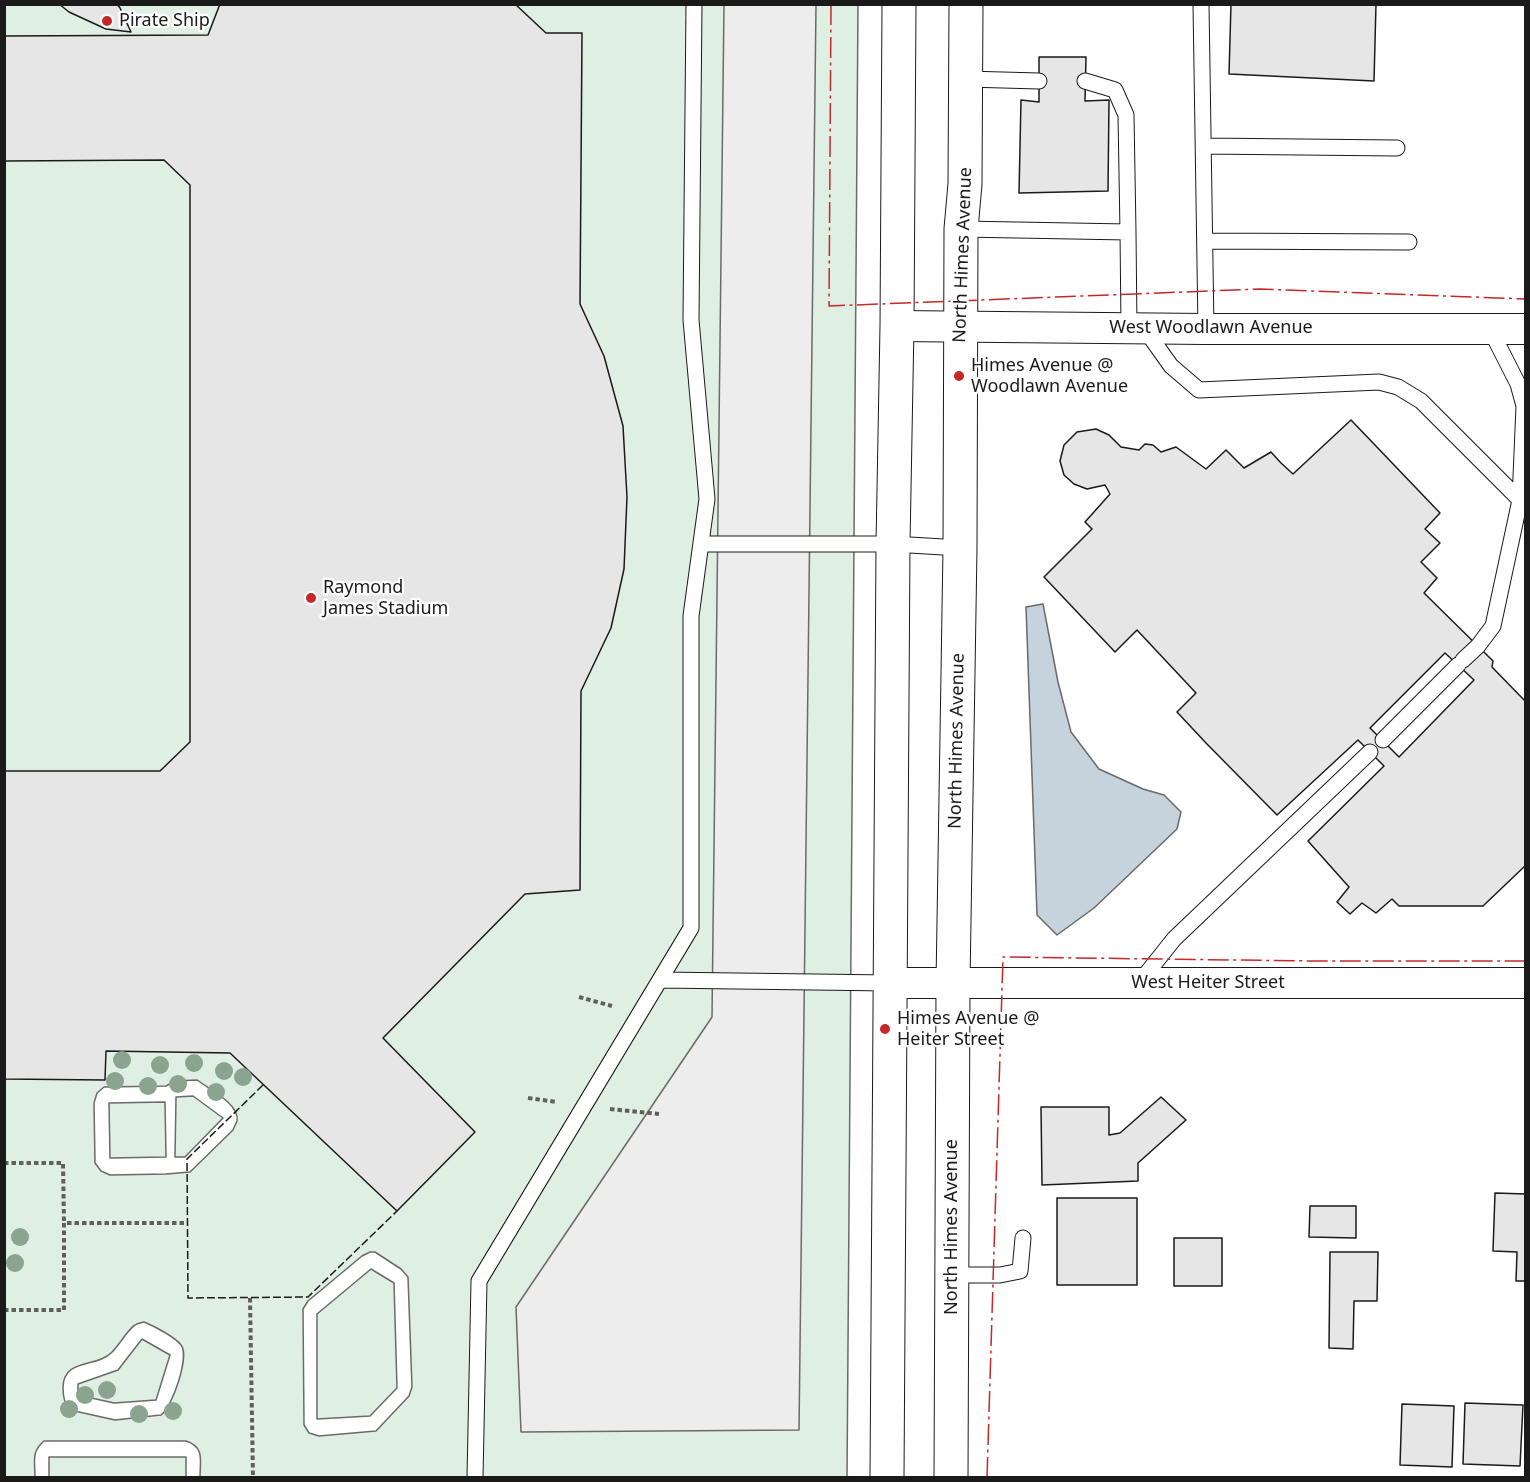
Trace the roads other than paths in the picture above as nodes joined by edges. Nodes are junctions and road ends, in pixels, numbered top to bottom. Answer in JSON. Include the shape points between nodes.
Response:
{"nodes":[{"id":1,"x":694,"y":4,"type":"edge"},
{"id":2,"x":899,"y":4,"type":"edge"},
{"id":3,"x":966,"y":4,"type":"edge"},
{"id":4,"x":1201,"y":4,"type":"edge"},
{"id":5,"x":966,"y":79,"type":"junction"},
{"id":6,"x":1039,"y":81,"type":"dead end"},
{"id":7,"x":1085,"y":81,"type":"dead end"},
{"id":8,"x":1204,"y":146,"type":"junction"},
{"id":9,"x":1396,"y":147,"type":"dead end"},
{"id":10,"x":961,"y":229,"type":"junction"},
{"id":11,"x":1128,"y":232,"type":"junction"},
{"id":12,"x":1206,"y":242,"type":"junction"},
{"id":13,"x":1409,"y":242,"type":"dead end"},
{"id":14,"x":897,"y":326,"type":"junction"},
{"id":15,"x":960,"y":326,"type":"junction"},
{"id":16,"x":1137,"y":328,"type":"junction"},
{"id":17,"x":1206,"y":329,"type":"junction"},
{"id":18,"x":1490,"y":329,"type":"junction"},
{"id":19,"x":1526,"y":329,"type":"edge"},
{"id":20,"x":1520,"y":500,"type":"junction"},
{"id":21,"x":701,"y":544,"type":"junction"},
{"id":22,"x":893,"y":544,"type":"junction"},
{"id":23,"x":960,"y":548,"type":"junction"},
{"id":24,"x":1383,"y":741,"type":"dead end"},
{"id":25,"x":1370,"y":752,"type":"dead end"},
{"id":26,"x":660,"y":980,"type":"junction"},
{"id":27,"x":1526,"y":982,"type":"edge"},
{"id":28,"x":890,"y":983,"type":"junction"},
{"id":29,"x":953,"y":983,"type":"junction"},
{"id":30,"x":1139,"y":983,"type":"junction"},
{"id":31,"x":1023,"y":1238,"type":"dead end"},
{"id":32,"x":952,"y":1275,"type":"junction"},
{"id":33,"x":475,"y":1478,"type":"edge"},
{"id":34,"x":887,"y":1478,"type":"edge"},
{"id":35,"x":951,"y":1478,"type":"edge"}],
"edges":[{"from":1,"to":21,"type":"lane","via":[[691,320],[707,499]]},
{"from":2,"to":14,"type":"street"},
{"from":3,"to":5,"type":"street","name":"North Himes Avenue"},
{"from":4,"to":8,"type":"lane"},
{"from":5,"to":6,"type":"lane"},
{"from":5,"to":10,"type":"street","name":"North Himes Avenue"},
{"from":7,"to":11,"type":"lane","via":[[1115,90],[1126,115]]},
{"from":8,"to":9,"type":"lane"},
{"from":8,"to":12,"type":"lane"},
{"from":10,"to":11,"type":"lane"},
{"from":10,"to":15,"type":"street","name":"North Himes Avenue"},
{"from":11,"to":16,"type":"lane"},
{"from":12,"to":13,"type":"lane"},
{"from":12,"to":17,"type":"lane"},
{"from":14,"to":15,"type":"street","name":"West Woodlawn Avenue"},
{"from":14,"to":22,"type":"street"},
{"from":15,"to":16,"type":"street","name":"West Woodlawn Avenue"},
{"from":15,"to":23,"type":"street","name":"North Himes Avenue"},
{"from":16,"to":17,"type":"street","name":"West Woodlawn Avenue"},
{"from":16,"to":20,"type":"lane","via":[[1199,390],[1379,382],[1398,387],[1421,402]]},
{"from":17,"to":18,"type":"street","name":"West Woodlawn Avenue"},
{"from":18,"to":19,"type":"street","name":"West Woodlawn Avenue"},
{"from":18,"to":20,"type":"lane","via":[[1518,384],[1524,406]]},
{"from":20,"to":24,"type":"lane","via":[[1493,626]]},
{"from":21,"to":22,"type":"lane"},
{"from":21,"to":26,"type":"lane","via":[[691,616],[692,928]]},
{"from":22,"to":23,"type":"lane"},
{"from":22,"to":28,"type":"street"},
{"from":23,"to":29,"type":"street","name":"North Himes Avenue"},
{"from":25,"to":30,"type":"lane","via":[[1174,939]]},
{"from":26,"to":28,"type":"lane"},
{"from":26,"to":33,"type":"lane","via":[[479,1281]]},
{"from":27,"to":30,"type":"street","name":"West Heiter Street"},
{"from":28,"to":29,"type":"street","name":"West Heiter Street"},
{"from":28,"to":34,"type":"street"},
{"from":29,"to":30,"type":"street","name":"West Heiter Street"},
{"from":29,"to":32,"type":"street","name":"North Himes Avenue"},
{"from":31,"to":32,"type":"lane","via":[[1020,1271]]},
{"from":32,"to":35,"type":"street","name":"North Himes Avenue"}]}
